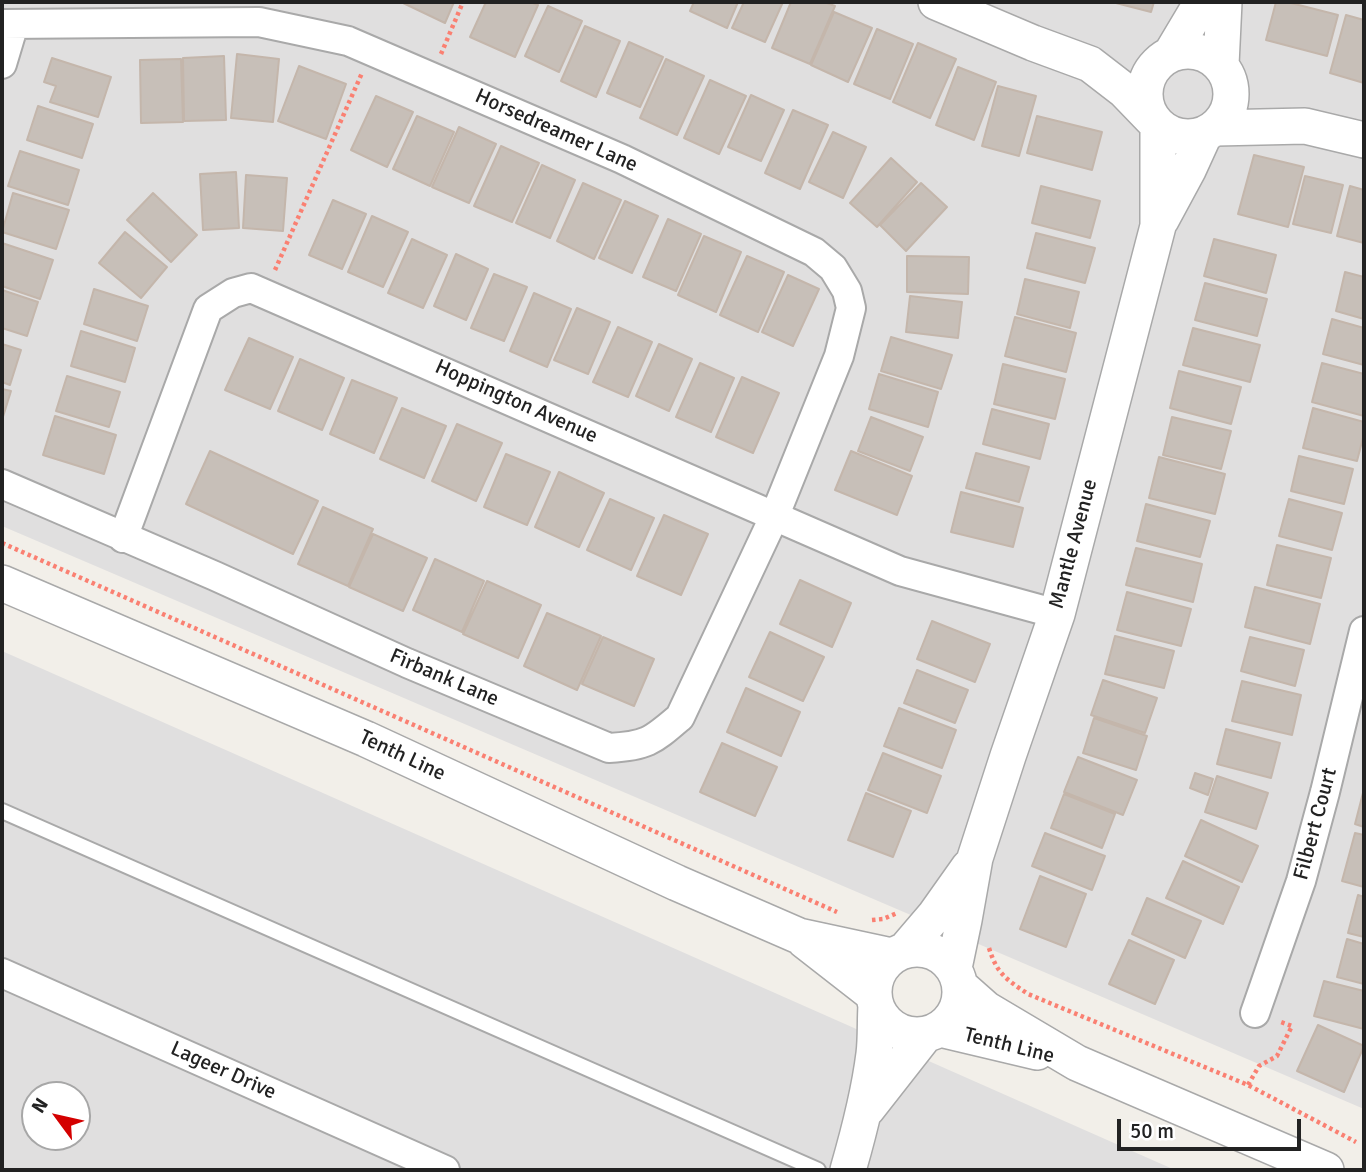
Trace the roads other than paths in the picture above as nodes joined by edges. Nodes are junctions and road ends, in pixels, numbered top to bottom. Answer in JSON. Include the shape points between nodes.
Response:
{"nodes":[{"id":1,"x":936,"y":2,"type":"edge"},
{"id":2,"x":1202,"y":2,"type":"edge"},
{"id":3,"x":1224,"y":2,"type":"edge"},
{"id":4,"x":8,"y":24,"type":"edge"},
{"id":5,"x":1167,"y":56,"type":"junction"},
{"id":6,"x":2,"y":64,"type":"edge"},
{"id":7,"x":1090,"y":64,"type":"junction"},
{"id":8,"x":1225,"y":72,"type":"junction"},
{"id":9,"x":1155,"y":122,"type":"junction"},
{"id":10,"x":1305,"y":126,"type":"junction"},
{"id":11,"x":1210,"y":131,"type":"junction"},
{"id":12,"x":1364,"y":141,"type":"edge"},
{"id":13,"x":1158,"y":226,"type":"junction"},
{"id":14,"x":2,"y":484,"type":"edge"},
{"id":15,"x":775,"y":515,"type":"junction"},
{"id":16,"x":123,"y":538,"type":"junction"},
{"id":17,"x":2,"y":583,"type":"edge"},
{"id":18,"x":1057,"y":614,"type":"junction"},
{"id":19,"x":1364,"y":631,"type":"edge"},
{"id":20,"x":2,"y":811,"type":"edge"},
{"id":21,"x":975,"y":858,"type":"junction"},
{"id":22,"x":799,"y":936,"type":"junction"},
{"id":23,"x":899,"y":953,"type":"junction"},
{"id":24,"x":2,"y":973,"type":"edge"},
{"id":25,"x":957,"y":977,"type":"junction"},
{"id":26,"x":874,"y":1000,"type":"junction"},
{"id":27,"x":1255,"y":1013,"type":"road end"},
{"id":28,"x":933,"y":1032,"type":"junction"},
{"id":29,"x":1077,"y":1063,"type":"junction"},
{"id":30,"x":864,"y":1111,"type":"junction"},
{"id":31,"x":445,"y":1170,"type":"edge"},
{"id":32,"x":818,"y":1170,"type":"edge"},
{"id":33,"x":848,"y":1170,"type":"edge"},
{"id":34,"x":1326,"y":1170,"type":"edge"}],
"edges":[{"from":1,"to":7,"type":"street"},
{"from":2,"to":5,"type":"street"},
{"from":3,"to":8,"type":"street"},
{"from":4,"to":6,"type":"street"},
{"from":4,"to":15,"type":"street","name":"Horsedreamer Lane","via":[[259,22],[348,41],[622,159],[814,252],[833,268],[851,308],[839,356]]},
{"from":5,"to":7,"type":"street","via":[[1125,66]]},
{"from":5,"to":8,"type":"street","via":[[1198,51],[1211,56]]},
{"from":5,"to":9,"type":"street","via":[[1153,68],[1144,93]]},
{"from":7,"to":9,"type":"street"},
{"from":8,"to":10,"type":"street","via":[[1265,104]]},
{"from":8,"to":11,"type":"street","via":[[1232,92],[1230,106]]},
{"from":9,"to":11,"type":"street","via":[[1180,137]]},
{"from":9,"to":13,"type":"street","name":"Mantle Avenue"},
{"from":10,"to":11,"type":"street"},
{"from":10,"to":12,"type":"street"},
{"from":11,"to":13,"type":"street","name":"Mantle Avenue"},
{"from":13,"to":18,"type":"street","name":"Mantle Avenue"},
{"from":14,"to":16,"type":"street","name":"Firbank Lane"},
{"from":15,"to":16,"type":"street","name":"Firbank Lane","via":[[680,717],[654,739],[634,747],[609,748]]},
{"from":15,"to":16,"type":"street","name":"Hoppington Avenue","via":[[251,288],[208,309]]},
{"from":15,"to":18,"type":"street","name":"Hoppington Avenue","via":[[900,571]]},
{"from":17,"to":22,"type":"street","name":"Tenth Line","via":[[366,739]]},
{"from":18,"to":21,"type":"street","name":"Mantle Avenue"},
{"from":19,"to":27,"type":"street","name":"Filbert Court","via":[[1301,881]]},
{"from":20,"to":32,"type":"lane"},
{"from":21,"to":23,"type":"street","name":"Mantle Avenue","via":[[935,915]]},
{"from":21,"to":25,"type":"street","name":"Mantle Avenue"},
{"from":22,"to":23,"type":"street","name":"Tenth Line"},
{"from":22,"to":26,"type":"street","name":"Tenth Line"},
{"from":23,"to":25,"type":"street","via":[[920,948],[933,951],[945,958]]},
{"from":23,"to":26,"type":"street","via":[[881,966]]},
{"from":24,"to":31,"type":"street","name":"Lageer Drive"},
{"from":25,"to":28,"type":"street","via":[[960,998],[956,1010],[950,1021]]},
{"from":25,"to":29,"type":"street","name":"Tenth Line","via":[[986,1009]]},
{"from":26,"to":28,"type":"street","via":[[889,1026],[900,1032]]},
{"from":26,"to":30,"type":"street","via":[[874,1052]]},
{"from":28,"to":29,"type":"street","name":"Tenth Line","via":[[995,1041]]},
{"from":28,"to":30,"type":"street"},
{"from":29,"to":34,"type":"street","name":"Tenth Line"},
{"from":30,"to":33,"type":"street"}]}
